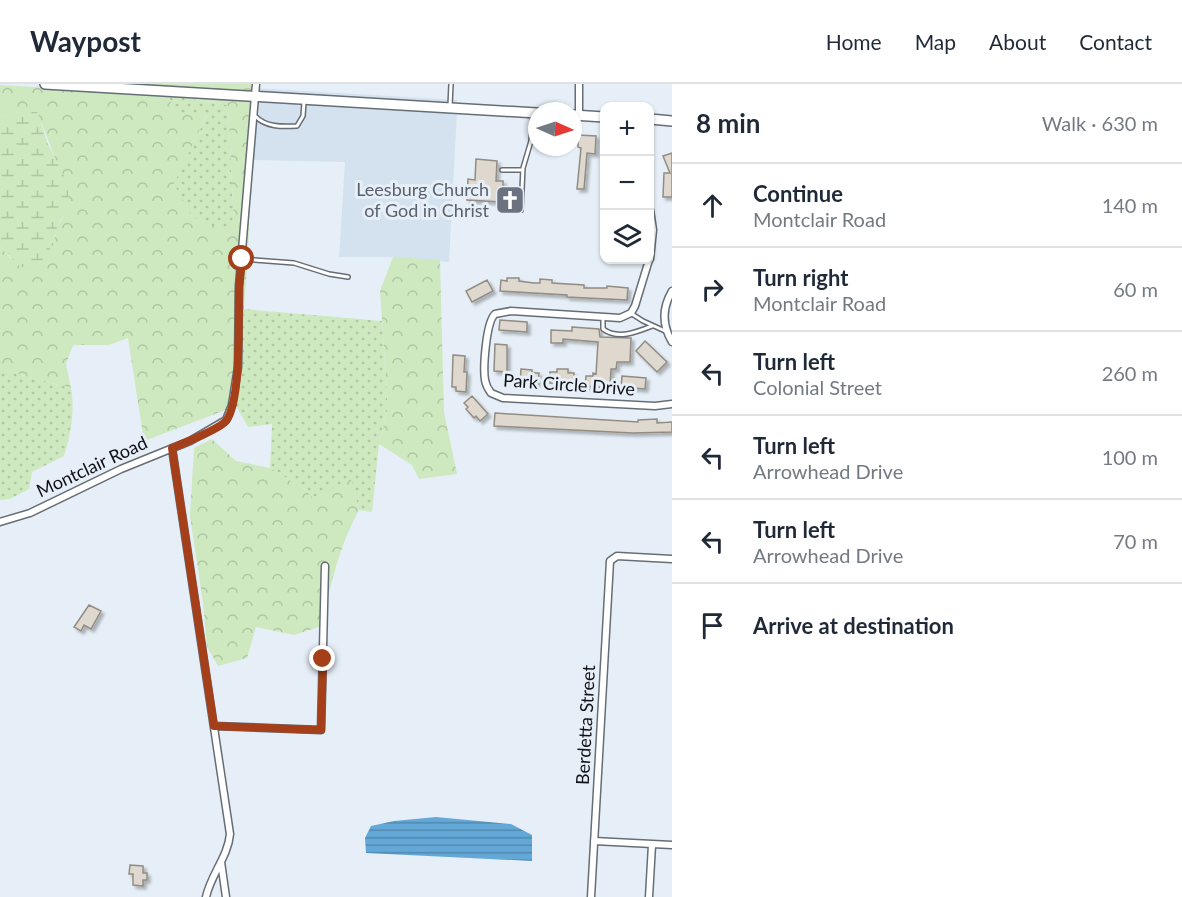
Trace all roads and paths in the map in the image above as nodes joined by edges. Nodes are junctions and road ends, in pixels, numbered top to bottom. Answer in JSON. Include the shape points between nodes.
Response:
{"nodes":[{"id":1,"x":45,"y":84,"type":"edge"},
{"id":2,"x":256,"y":84,"type":"edge"},
{"id":3,"x":451,"y":84,"type":"edge"},
{"id":4,"x":579,"y":84,"type":"edge"},
{"id":5,"x":65,"y":85,"type":"edge"},
{"id":6,"x":256,"y":97,"type":"junction"},
{"id":7,"x":304,"y":100,"type":"junction"},
{"id":8,"x":577,"y":102,"type":"edge"},
{"id":9,"x":450,"y":108,"type":"junction"},
{"id":10,"x":528,"y":113,"type":"edge"},
{"id":11,"x":254,"y":115,"type":"junction"},
{"id":12,"x":582,"y":115,"type":"edge"},
{"id":13,"x":600,"y":117,"type":"edge"},
{"id":14,"x":654,"y":119,"type":"edge"},
{"id":15,"x":672,"y":121,"type":"edge"},
{"id":16,"x":528,"y":152,"type":"edge"},
{"id":17,"x":502,"y":170,"type":"dead end"},
{"id":18,"x":523,"y":171,"type":"junction"},
{"id":19,"x":521,"y":210,"type":"dead end"},
{"id":20,"x":242,"y":259,"type":"junction"},
{"id":21,"x":648,"y":264,"type":"edge"},
{"id":22,"x":348,"y":277,"type":"dead end"},
{"id":23,"x":672,"y":291,"type":"edge"},
{"id":24,"x":631,"y":313,"type":"junction"},
{"id":25,"x":603,"y":316,"type":"junction"},
{"id":26,"x":652,"y":326,"type":"junction"},
{"id":27,"x":665,"y":331,"type":"junction"},
{"id":28,"x":672,"y":342,"type":"edge"},
{"id":29,"x":672,"y":404,"type":"edge"},
{"id":30,"x":172,"y":448,"type":"junction"},
{"id":31,"x":0,"y":522,"type":"edge"},
{"id":32,"x":672,"y":559,"type":"edge"},
{"id":33,"x":325,"y":566,"type":"dead end"},
{"id":34,"x":214,"y":726,"type":"junction"},
{"id":35,"x":594,"y":841,"type":"junction"},
{"id":36,"x":652,"y":844,"type":"junction"},
{"id":37,"x":672,"y":845,"type":"edge"},
{"id":38,"x":221,"y":862,"type":"junction"},
{"id":39,"x":206,"y":897,"type":"edge"},
{"id":40,"x":226,"y":897,"type":"edge"},
{"id":41,"x":591,"y":897,"type":"edge"},
{"id":42,"x":650,"y":897,"type":"edge"}],
"edges":[{"from":1,"to":5,"type":"street"},
{"from":2,"to":6,"type":"street","name":"Montclair Road"},
{"from":3,"to":9,"type":"lane"},
{"from":4,"to":8,"type":"street"},
{"from":5,"to":6,"type":"street"},
{"from":6,"to":7,"type":"street"},
{"from":6,"to":11,"type":"street","name":"Montclair Road"},
{"from":7,"to":9,"type":"street"},
{"from":7,"to":11,"type":"lane","via":[[303,116],[297,126],[268,125]]},
{"from":9,"to":10,"type":"street"},
{"from":11,"to":20,"type":"street","name":"Montclair Road"},
{"from":12,"to":13,"type":"street"},
{"from":14,"to":15,"type":"street"},
{"from":16,"to":18,"type":"lane"},
{"from":17,"to":18,"type":"lane"},
{"from":18,"to":19,"type":"lane"},
{"from":20,"to":22,"type":"lane","via":[[294,263]]},
{"from":20,"to":30,"type":"street","name":"Montclair Road","via":[[238,367],[230,413],[222,423]]},
{"from":21,"to":24,"type":"street"},
{"from":23,"to":27,"type":"street","via":[[664,314]]},
{"from":24,"to":25,"type":"street","name":"Park Circle Drive","via":[[620,318]]},
{"from":24,"to":26,"type":"lane"},
{"from":25,"to":26,"type":"lane","via":[[603,329],[612,333],[632,334]]},
{"from":25,"to":29,"type":"street","name":"Park Circle Drive","via":[[511,311],[495,314],[487,330],[487,388],[503,398]]},
{"from":26,"to":27,"type":"lane"},
{"from":27,"to":28,"type":"street"},
{"from":30,"to":31,"type":"street","name":"Montclair Road","via":[[30,513]]},
{"from":30,"to":34,"type":"street"},
{"from":32,"to":35,"type":"street","name":"Berdetta Street","via":[[614,557],[609,566]]},
{"from":33,"to":34,"type":"street","via":[[321,730]]},
{"from":34,"to":38,"type":"street","via":[[230,834],[229,847]]},
{"from":35,"to":36,"type":"street"},
{"from":35,"to":41,"type":"street","name":"Berdetta Street"},
{"from":36,"to":37,"type":"street"},
{"from":36,"to":42,"type":"street"},
{"from":38,"to":39,"type":"street"},
{"from":38,"to":40,"type":"street"}]}
